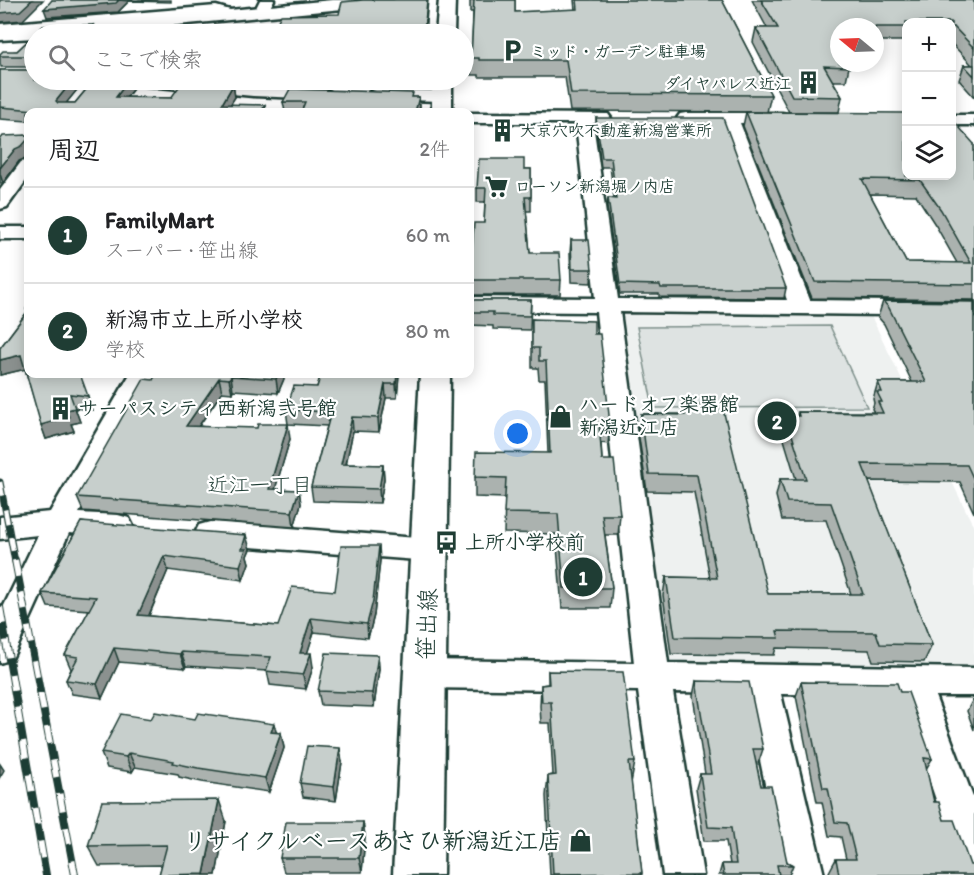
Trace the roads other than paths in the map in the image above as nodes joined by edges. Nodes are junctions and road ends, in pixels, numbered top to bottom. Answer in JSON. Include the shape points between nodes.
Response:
{"nodes":[{"id":1,"x":384,"y":0,"type":"edge"},
{"id":2,"x":447,"y":0,"type":"edge"},
{"id":3,"x":264,"y":6,"type":"edge"},
{"id":4,"x":40,"y":13,"type":"dead end"},
{"id":5,"x":229,"y":15,"type":"junction"},
{"id":6,"x":30,"y":24,"type":"edge"},
{"id":7,"x":52,"y":24,"type":"edge"},
{"id":8,"x":133,"y":24,"type":"edge"},
{"id":9,"x":208,"y":24,"type":"edge"},
{"id":10,"x":446,"y":24,"type":"edge"},
{"id":11,"x":24,"y":26,"type":"edge"},
{"id":12,"x":0,"y":28,"type":"edge"},
{"id":13,"x":24,"y":33,"type":"edge"},
{"id":14,"x":0,"y":35,"type":"edge"},
{"id":15,"x":24,"y":42,"type":"edge"},
{"id":16,"x":0,"y":43,"type":"edge"},
{"id":17,"x":243,"y":90,"type":"edge"},
{"id":18,"x":304,"y":93,"type":"junction"},
{"id":19,"x":339,"y":94,"type":"edge"},
{"id":20,"x":362,"y":95,"type":"edge"},
{"id":21,"x":442,"y":96,"type":"edge"},
{"id":22,"x":771,"y":99,"type":"edge"},
{"id":23,"x":295,"y":108,"type":"edge"},
{"id":24,"x":474,"y":118,"type":"edge"},
{"id":25,"x":584,"y":118,"type":"junction"},
{"id":26,"x":616,"y":118,"type":"edge"},
{"id":27,"x":667,"y":118,"type":"edge"},
{"id":28,"x":729,"y":118,"type":"junction"},
{"id":29,"x":974,"y":120,"type":"edge"},
{"id":30,"x":956,"y":122,"type":"edge"},
{"id":31,"x":954,"y":126,"type":"edge"},
{"id":32,"x":966,"y":142,"type":"edge"},
{"id":33,"x":24,"y":171,"type":"edge"},
{"id":34,"x":0,"y":203,"type":"edge"},
{"id":35,"x":0,"y":233,"type":"edge"},
{"id":36,"x":24,"y":233,"type":"edge"},
{"id":37,"x":474,"y":304,"type":"edge"},
{"id":38,"x":605,"y":306,"type":"junction"},
{"id":39,"x":801,"y":307,"type":"junction"},
{"id":40,"x":974,"y":309,"type":"edge"},
{"id":41,"x":141,"y":378,"type":"edge"},
{"id":42,"x":435,"y":378,"type":"edge"},
{"id":43,"x":59,"y":522,"type":"junction"},
{"id":44,"x":0,"y":528,"type":"edge"},
{"id":45,"x":140,"y":528,"type":"edge"},
{"id":46,"x":186,"y":531,"type":"edge"},
{"id":47,"x":430,"y":550,"type":"junction"},
{"id":48,"x":0,"y":649,"type":"edge"},
{"id":49,"x":426,"y":674,"type":"junction"},
{"id":50,"x":653,"y":678,"type":"junction"},
{"id":51,"x":760,"y":679,"type":"junction"},
{"id":52,"x":912,"y":681,"type":"junction"},
{"id":53,"x":974,"y":682,"type":"edge"},
{"id":54,"x":974,"y":852,"type":"edge"},
{"id":55,"x":418,"y":875,"type":"edge"},
{"id":56,"x":683,"y":875,"type":"edge"},
{"id":57,"x":804,"y":875,"type":"edge"}],
"edges":[{"from":1,"to":3,"type":"main road"},
{"from":2,"to":10,"type":"main road"},
{"from":3,"to":5,"type":"main road"},
{"from":4,"to":6,"type":"street"},
{"from":5,"to":7,"type":"street","via":[[216,10]]},
{"from":5,"to":8,"type":"main road"},
{"from":5,"to":9,"type":"street"},
{"from":11,"to":12,"type":"street"},
{"from":13,"to":14,"type":"main road"},
{"from":15,"to":16,"type":"street"},
{"from":17,"to":18,"type":"street"},
{"from":18,"to":19,"type":"street"},
{"from":18,"to":23,"type":"street"},
{"from":20,"to":21,"type":"street"},
{"from":22,"to":28,"type":"street","via":[[788,118]]},
{"from":24,"to":25,"type":"street"},
{"from":25,"to":26,"type":"street"},
{"from":25,"to":38,"type":"street"},
{"from":27,"to":28,"type":"street"},
{"from":28,"to":39,"type":"street"},
{"from":29,"to":30,"type":"street"},
{"from":31,"to":32,"type":"street"},
{"from":33,"to":34,"type":"street"},
{"from":35,"to":36,"type":"street"},
{"from":37,"to":38,"type":"street"},
{"from":38,"to":39,"type":"street"},
{"from":38,"to":50,"type":"street"},
{"from":39,"to":40,"type":"street"},
{"from":41,"to":43,"type":"street"},
{"from":42,"to":47,"type":"main road","name":"笹出線"},
{"from":43,"to":44,"type":"street"},
{"from":43,"to":45,"type":"street"},
{"from":43,"to":48,"type":"street"},
{"from":46,"to":47,"type":"street"},
{"from":47,"to":49,"type":"main road","name":"笹出線"},
{"from":49,"to":50,"type":"street"},
{"from":49,"to":55,"type":"main road","name":"笹出線"},
{"from":50,"to":51,"type":"street"},
{"from":50,"to":56,"type":"street"},
{"from":51,"to":52,"type":"street"},
{"from":51,"to":57,"type":"street"},
{"from":52,"to":53,"type":"street"},
{"from":52,"to":54,"type":"street"}]}
